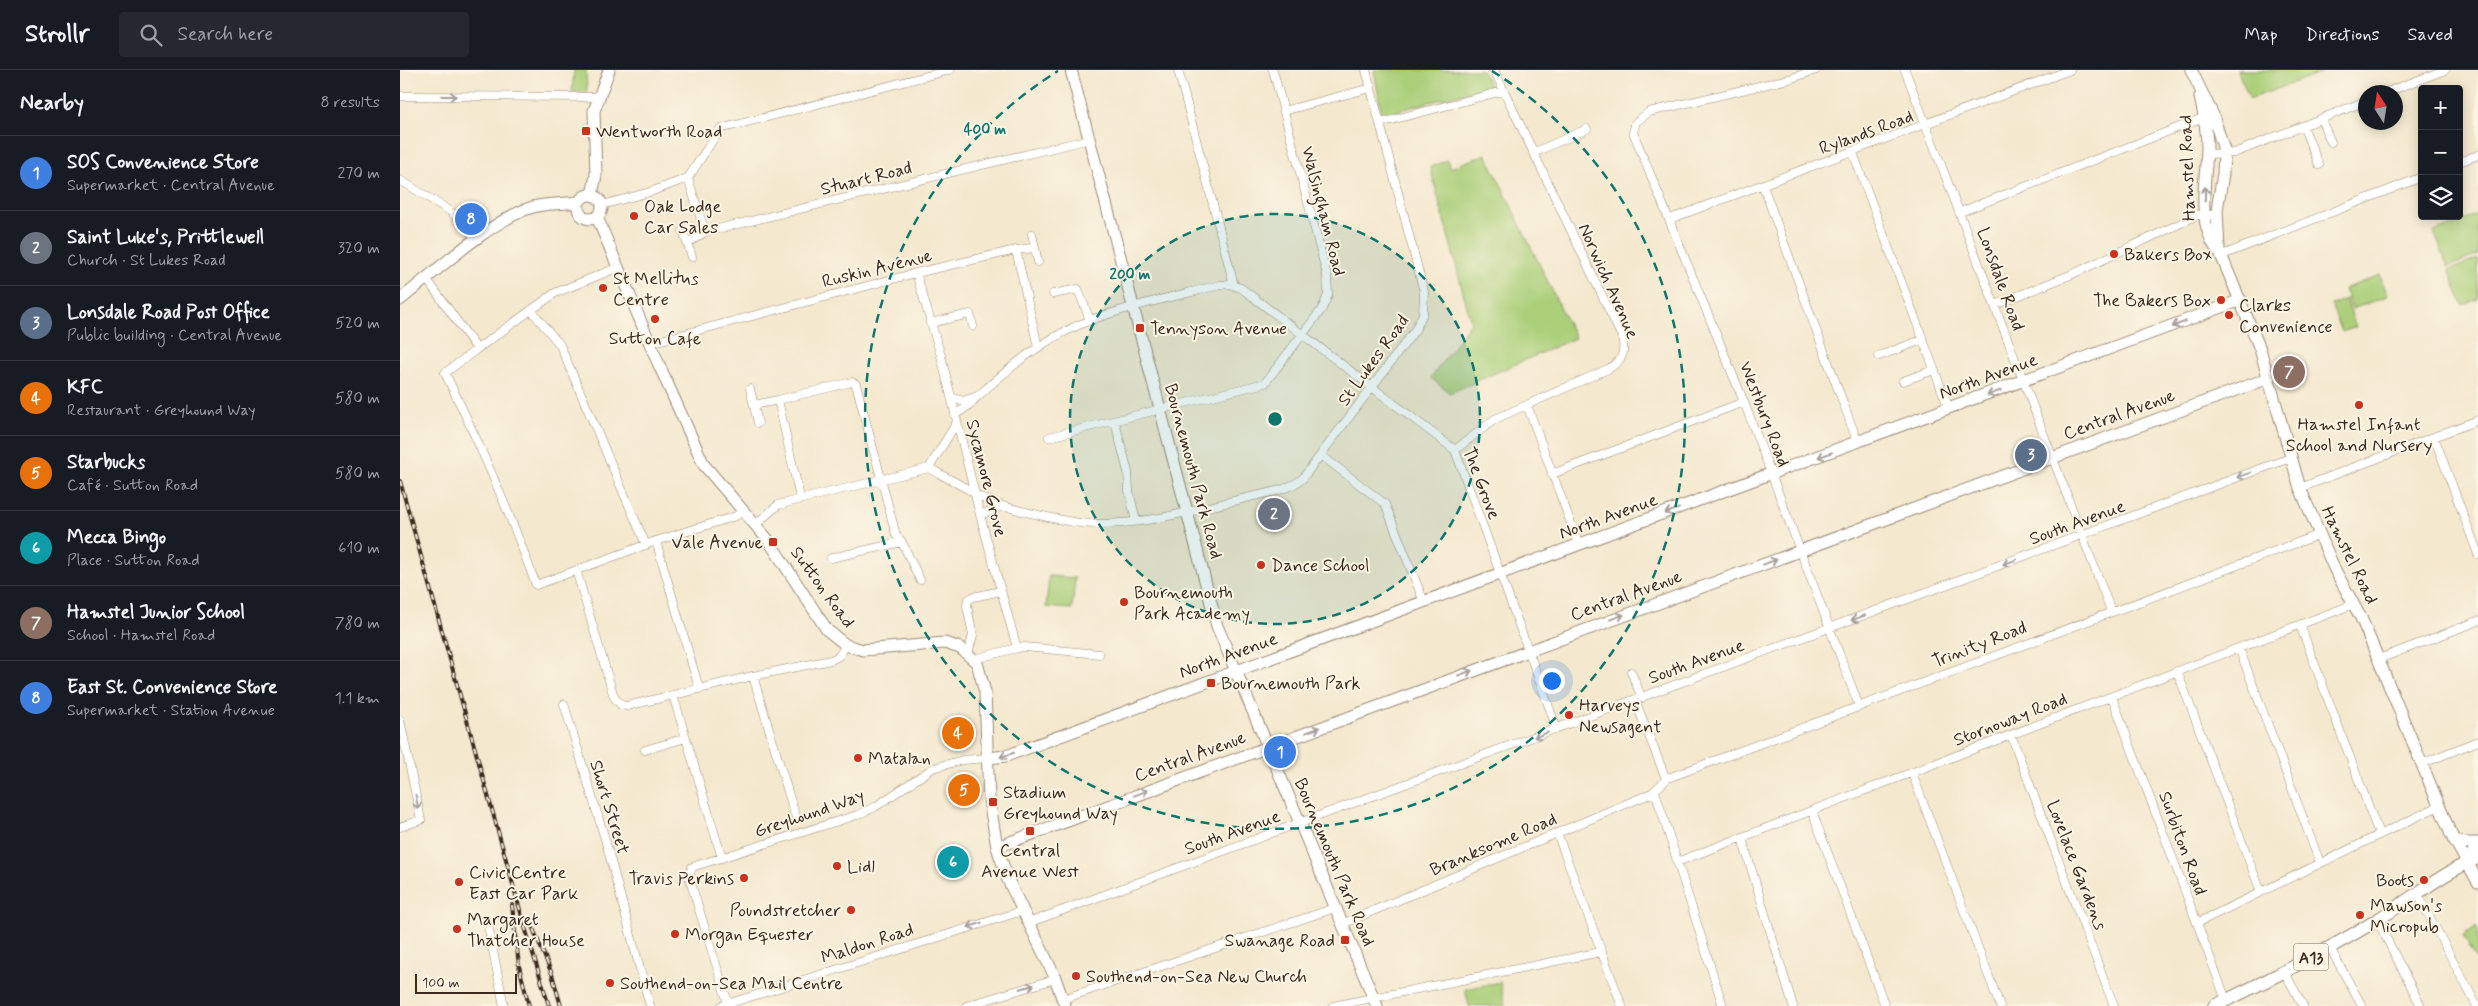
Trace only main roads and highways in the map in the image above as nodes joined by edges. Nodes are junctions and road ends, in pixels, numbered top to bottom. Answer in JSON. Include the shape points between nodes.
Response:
{"nodes":[{"id":1,"x":2478,"y":844,"type":"edge"},
{"id":2,"x":2472,"y":860,"type":"edge"},
{"id":3,"x":2230,"y":1002,"type":"edge"},
{"id":4,"x":2214,"y":1006,"type":"edge"}],
"edges":[{"from":1,"to":2,"type":"main road","number":"A13"},
{"from":2,"to":3,"type":"main road","number":"A13","via":[[2330,948]]},
{"from":3,"to":4,"type":"main road","number":"A13"}]}
